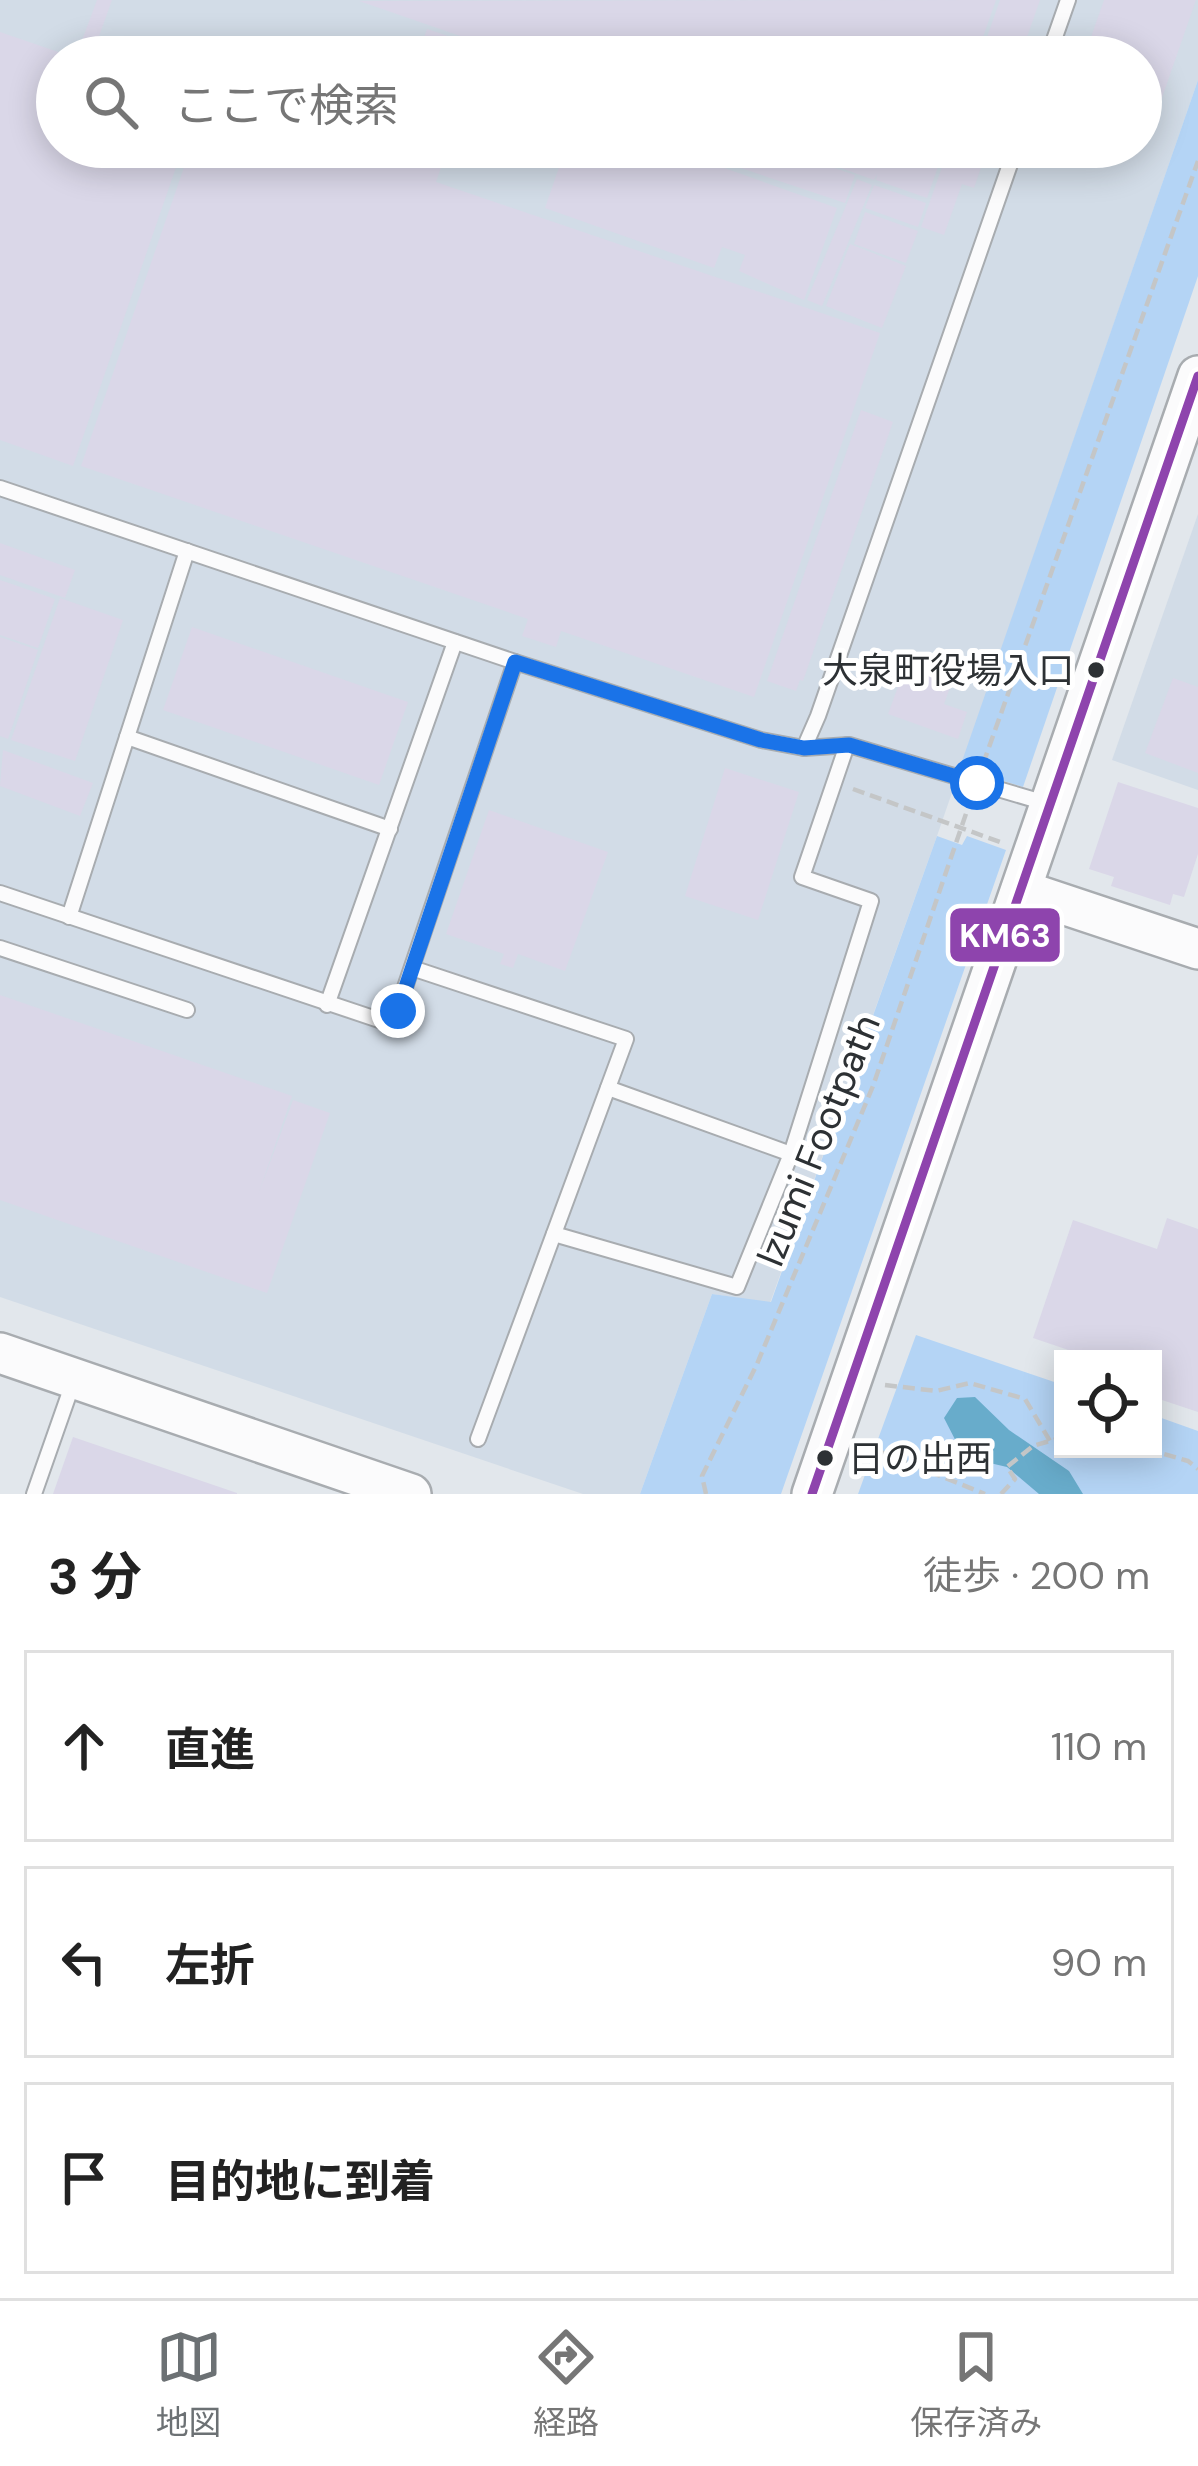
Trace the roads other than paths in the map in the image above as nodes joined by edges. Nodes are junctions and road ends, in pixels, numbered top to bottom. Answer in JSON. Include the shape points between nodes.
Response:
{"nodes":[{"id":1,"x":1068,"y":0,"type":"edge"},
{"id":2,"x":1055,"y":36,"type":"edge"},
{"id":3,"x":1009,"y":168,"type":"edge"},
{"id":4,"x":1198,"y":376,"type":"edge"},
{"id":5,"x":0,"y":488,"type":"edge"},
{"id":6,"x":187,"y":551,"type":"junction"},
{"id":7,"x":455,"y":641,"type":"junction"},
{"id":8,"x":515,"y":662,"type":"junction"},
{"id":9,"x":127,"y":737,"type":"junction"},
{"id":10,"x":847,"y":745,"type":"junction"},
{"id":11,"x":804,"y":748,"type":"junction"},
{"id":12,"x":1050,"y":805,"type":"junction"},
{"id":13,"x":390,"y":829,"type":"junction"},
{"id":14,"x":1021,"y":890,"type":"junction"},
{"id":15,"x":0,"y":893,"type":"edge"},
{"id":16,"x":69,"y":917,"type":"junction"},
{"id":17,"x":0,"y":948,"type":"edge"},
{"id":18,"x":1198,"y":950,"type":"edge"},
{"id":19,"x":412,"y":968,"type":"junction"},
{"id":20,"x":326,"y":1005,"type":"junction"},
{"id":21,"x":187,"y":1010,"type":"dead end"},
{"id":22,"x":608,"y":1088,"type":"junction"},
{"id":23,"x":791,"y":1154,"type":"junction"},
{"id":24,"x":554,"y":1234,"type":"junction"},
{"id":25,"x":0,"y":1353,"type":"edge"},
{"id":26,"x":74,"y":1378,"type":"junction"},
{"id":27,"x":478,"y":1438,"type":"dead end"},
{"id":28,"x":34,"y":1494,"type":"edge"},
{"id":29,"x":411,"y":1494,"type":"edge"},
{"id":30,"x":812,"y":1494,"type":"edge"}],
"edges":[{"from":1,"to":2,"type":"lane"},
{"from":3,"to":11,"type":"lane"},
{"from":4,"to":12,"type":"street"},
{"from":5,"to":6,"type":"lane"},
{"from":6,"to":7,"type":"lane"},
{"from":6,"to":9,"type":"lane"},
{"from":7,"to":8,"type":"lane"},
{"from":7,"to":13,"type":"lane"},
{"from":8,"to":11,"type":"lane"},
{"from":8,"to":19,"type":"lane"},
{"from":9,"to":13,"type":"lane"},
{"from":9,"to":16,"type":"lane"},
{"from":10,"to":11,"type":"lane"},
{"from":10,"to":12,"type":"lane"},
{"from":10,"to":23,"type":"lane","via":[[802,877],[871,901]]},
{"from":12,"to":14,"type":"street"},
{"from":13,"to":20,"type":"lane"},
{"from":14,"to":18,"type":"street"},
{"from":14,"to":30,"type":"street"},
{"from":15,"to":16,"type":"lane"},
{"from":16,"to":20,"type":"lane"},
{"from":17,"to":21,"type":"lane"},
{"from":19,"to":20,"type":"lane","via":[[398,1011],[382,1021]]},
{"from":19,"to":22,"type":"lane","via":[[626,1039]]},
{"from":22,"to":23,"type":"lane"},
{"from":22,"to":24,"type":"lane"},
{"from":23,"to":24,"type":"lane","via":[[737,1286]]},
{"from":24,"to":27,"type":"lane"},
{"from":25,"to":26,"type":"street"},
{"from":26,"to":28,"type":"lane"},
{"from":26,"to":29,"type":"street"}]}
